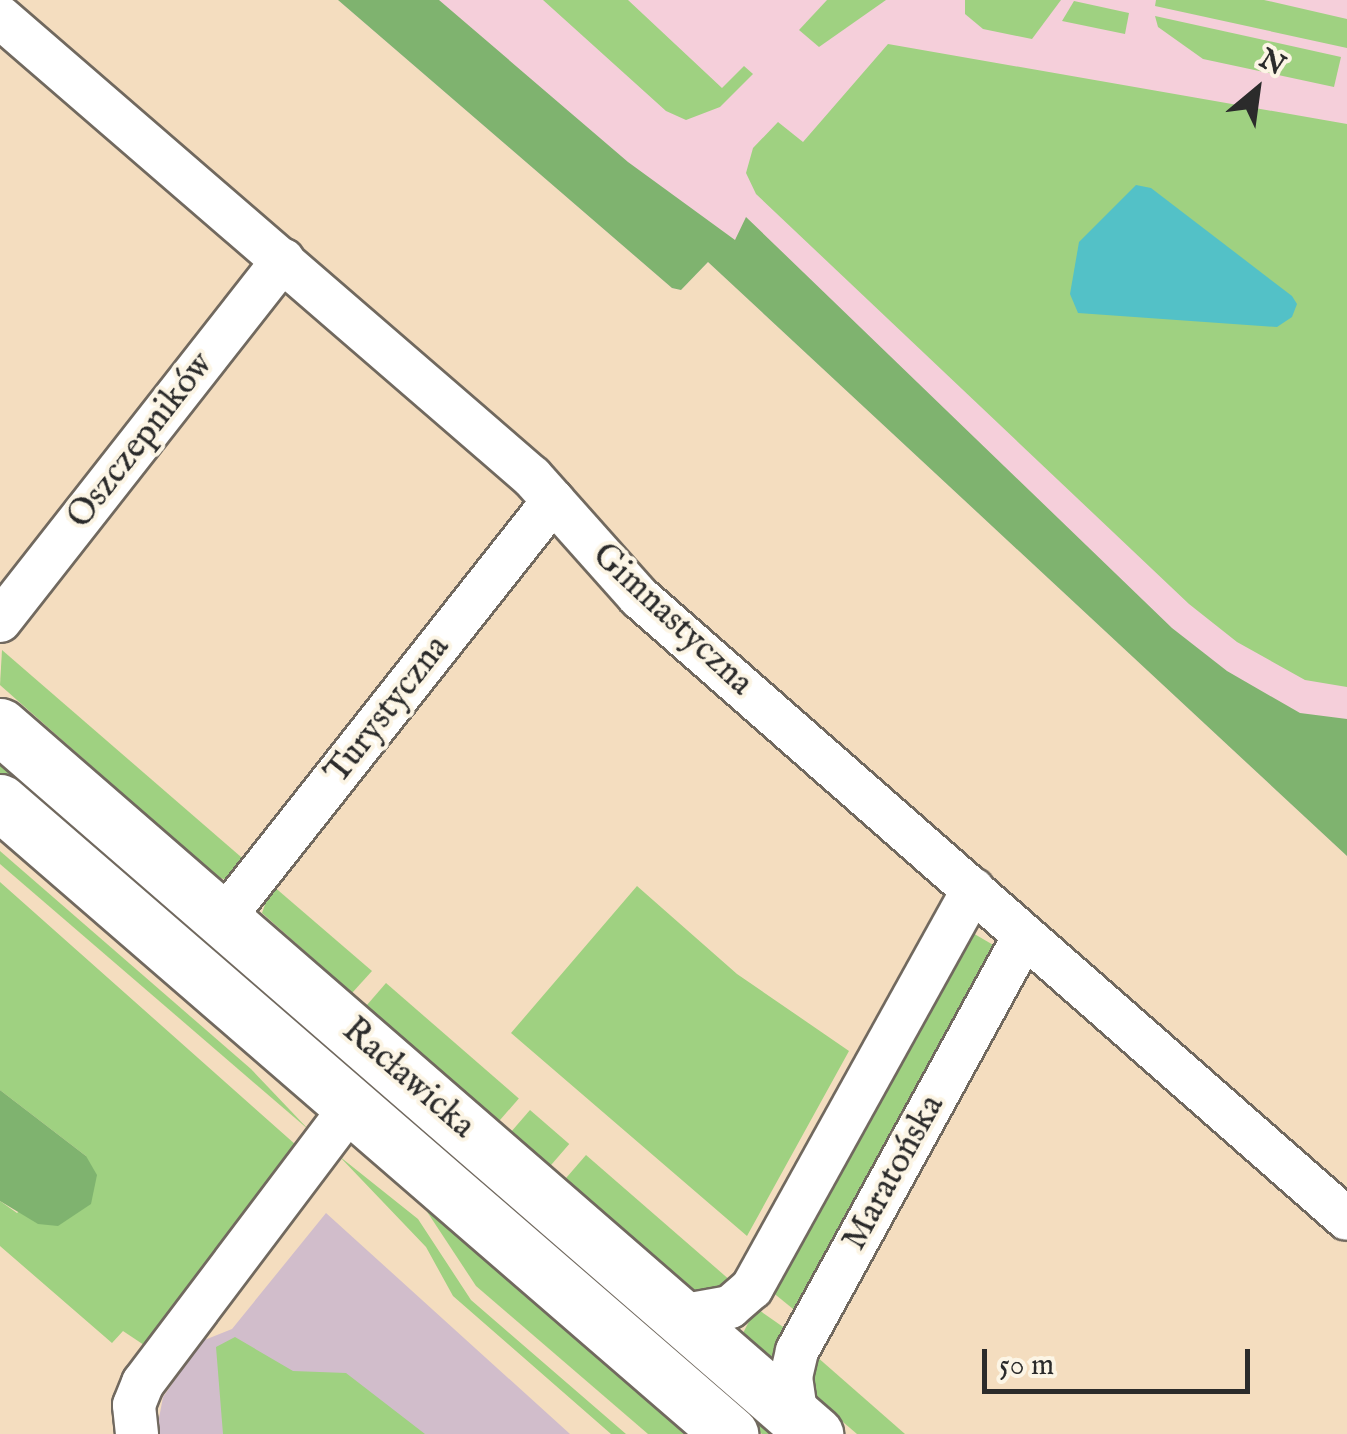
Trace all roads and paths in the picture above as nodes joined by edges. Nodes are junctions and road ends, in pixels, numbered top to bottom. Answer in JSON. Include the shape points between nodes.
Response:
{"nodes":[{"id":1,"x":0,"y":17,"type":"edge"},
{"id":2,"x":283,"y":260,"type":"junction"},
{"id":3,"x":553,"y":502,"type":"junction"},
{"id":4,"x":0,"y":621,"type":"edge"},
{"id":5,"x":0,"y":726,"type":"edge"},
{"id":6,"x":0,"y":802,"type":"edge"},
{"id":7,"x":973,"y":889,"type":"junction"},
{"id":8,"x":224,"y":919,"type":"junction"},
{"id":9,"x":1024,"y":936,"type":"junction"},
{"id":10,"x":350,"y":1107,"type":"junction"},
{"id":11,"x":1347,"y":1219,"type":"edge"},
{"id":12,"x":680,"y":1316,"type":"junction"},
{"id":13,"x":806,"y":1426,"type":"edge"},
{"id":14,"x":137,"y":1434,"type":"edge"},
{"id":15,"x":730,"y":1434,"type":"edge"}],
"edges":[{"from":1,"to":2,"type":"street","name":"Gimnastyczna"},
{"from":2,"to":3,"type":"street","name":"Gimnastyczna"},
{"from":2,"to":4,"type":"street","name":"Oszczepników"},
{"from":3,"to":7,"type":"street","name":"Gimnastyczna","via":[[640,597]]},
{"from":3,"to":8,"type":"street","name":"Turystyczna"},
{"from":5,"to":8,"type":"main road","name":"Racławicka"},
{"from":6,"to":10,"type":"main road","name":"Racławicka"},
{"from":7,"to":9,"type":"street","name":"Gimnastyczna"},
{"from":7,"to":12,"type":"street","name":"Maratońska","via":[[752,1288],[730,1307]]},
{"from":8,"to":12,"type":"main road","name":"Racławicka"},
{"from":9,"to":11,"type":"street","name":"Gimnastyczna"},
{"from":9,"to":13,"type":"street","name":"Maratońska","via":[[797,1351],[791,1377]]},
{"from":10,"to":14,"type":"street","via":[[143,1383],[134,1405]]},
{"from":10,"to":15,"type":"main road","name":"Racławicka"},
{"from":12,"to":13,"type":"main road","name":"Racławicka"}]}
